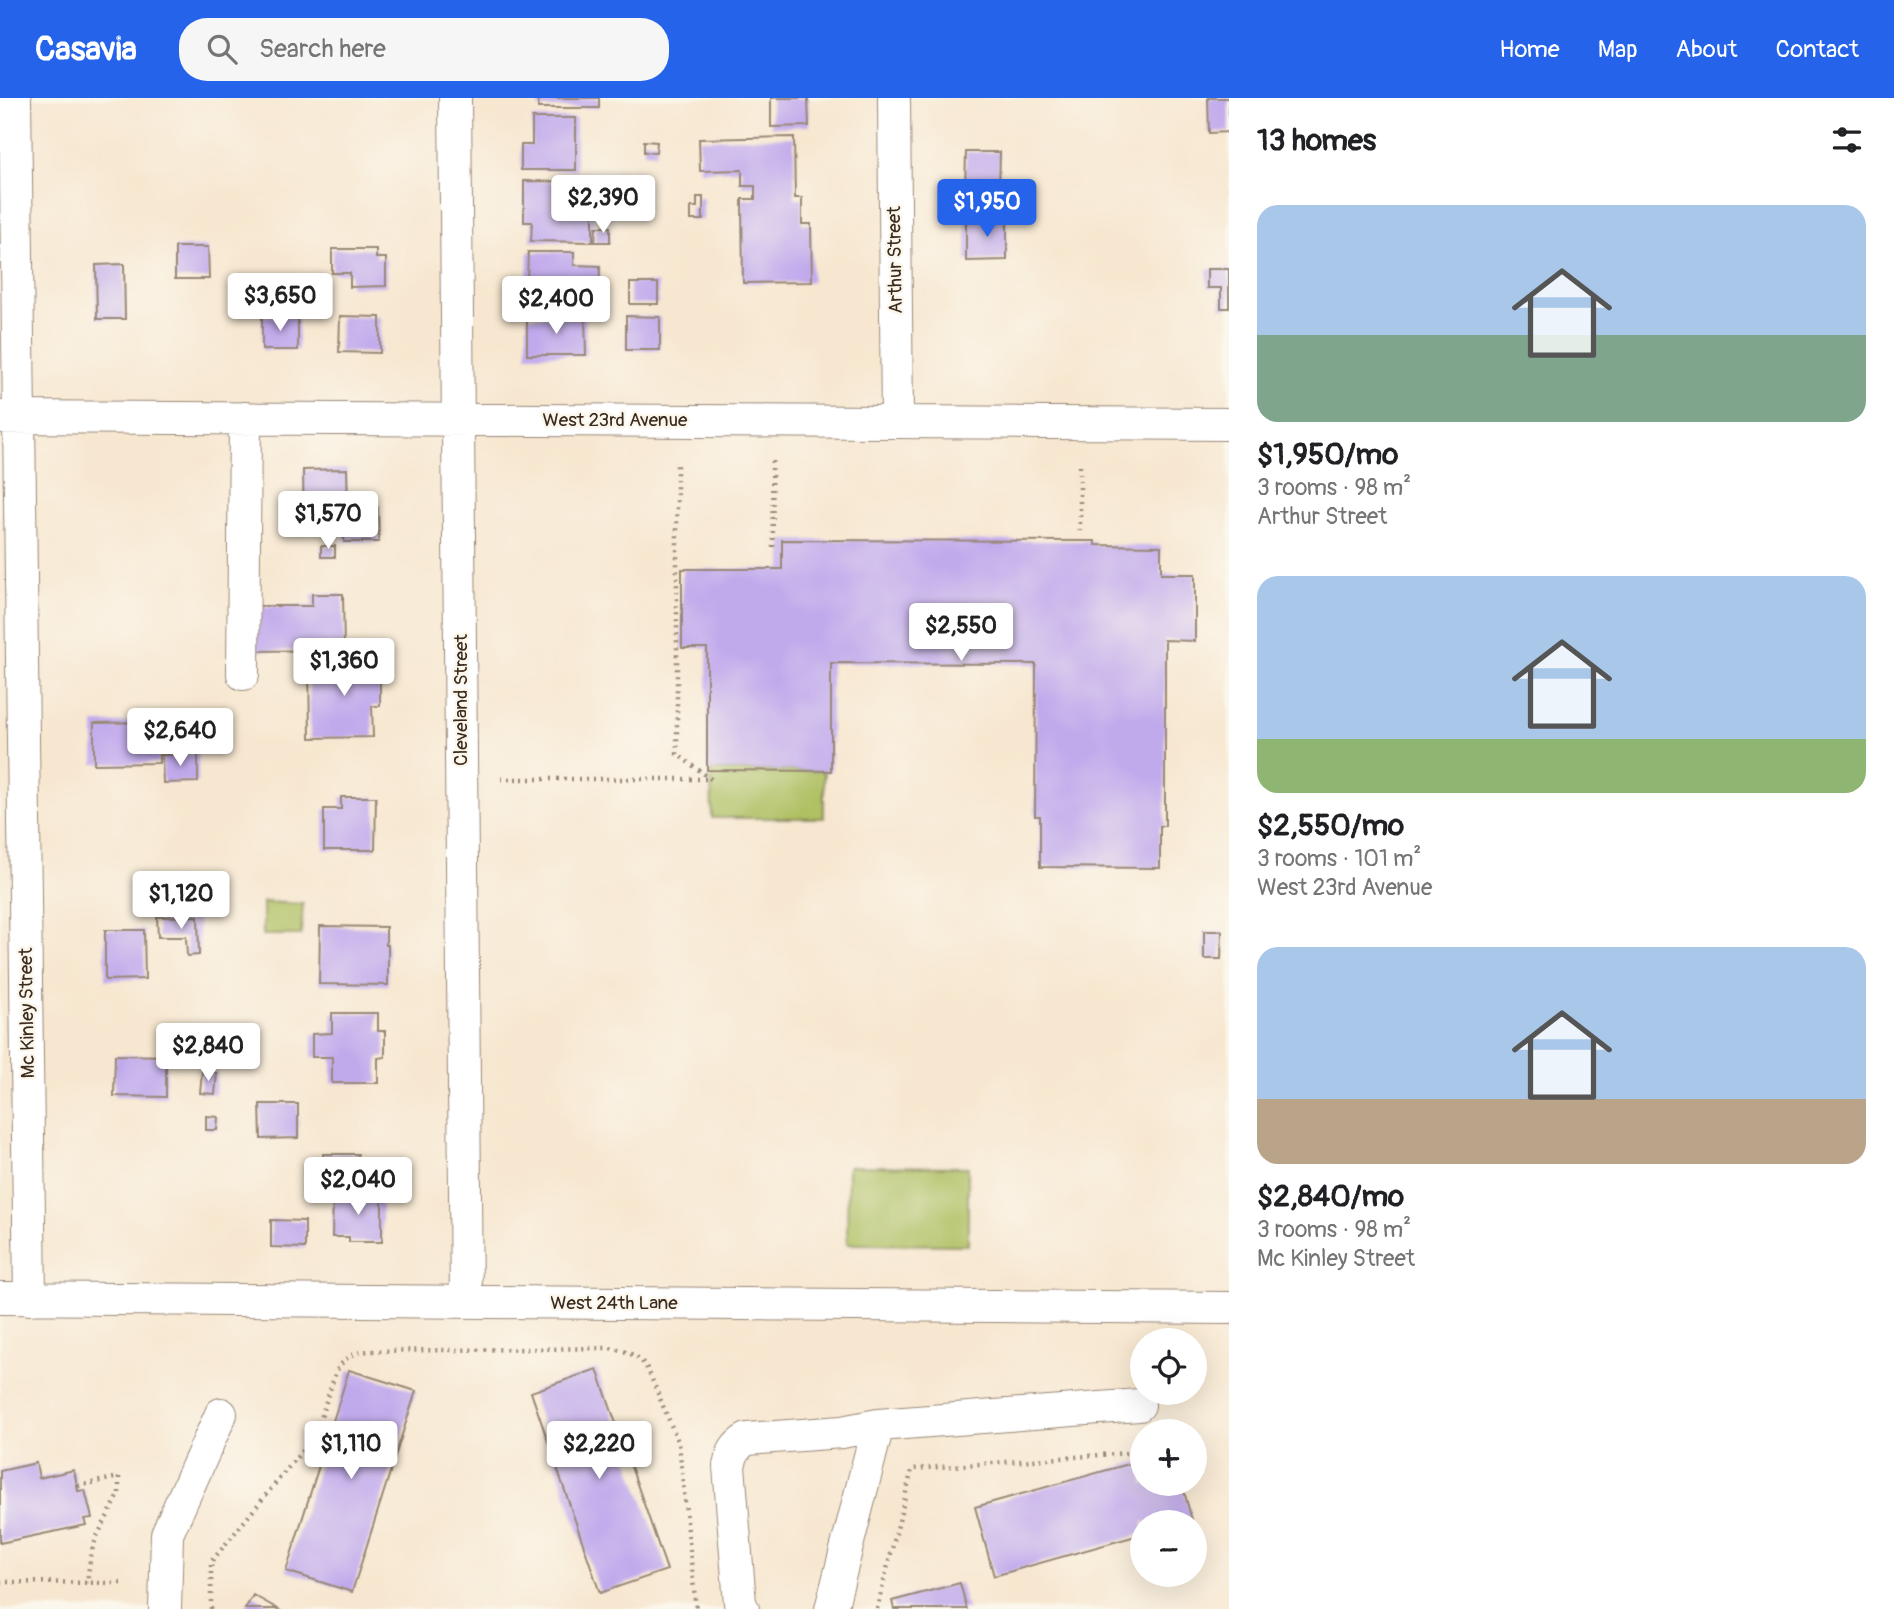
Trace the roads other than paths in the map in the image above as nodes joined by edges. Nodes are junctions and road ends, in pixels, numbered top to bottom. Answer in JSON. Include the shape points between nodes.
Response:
{"nodes":[{"id":1,"x":15,"y":98,"type":"edge"},
{"id":2,"x":455,"y":98,"type":"edge"},
{"id":3,"x":894,"y":98,"type":"edge"},
{"id":4,"x":10,"y":417,"type":"edge"},
{"id":5,"x":245,"y":418,"type":"junction"},
{"id":6,"x":459,"y":419,"type":"junction"},
{"id":7,"x":897,"y":422,"type":"junction"},
{"id":8,"x":1229,"y":424,"type":"edge"},
{"id":9,"x":243,"y":674,"type":"dead end"},
{"id":10,"x":15,"y":1298,"type":"edge"},
{"id":11,"x":466,"y":1302,"type":"junction"},
{"id":12,"x":1229,"y":1308,"type":"edge"},
{"id":13,"x":1139,"y":1405,"type":"dead end"},
{"id":14,"x":221,"y":1414,"type":"dead end"},
{"id":15,"x":878,"y":1425,"type":"junction"},
{"id":16,"x":165,"y":1609,"type":"edge"},
{"id":17,"x":743,"y":1609,"type":"edge"},
{"id":18,"x":831,"y":1609,"type":"edge"}],
"edges":[{"from":1,"to":4,"type":"street","name":"Mc Kinley Street"},
{"from":2,"to":6,"type":"street","name":"Cleveland Street"},
{"from":3,"to":7,"type":"street","name":"Arthur Street"},
{"from":4,"to":5,"type":"street","name":"West 23rd Avenue"},
{"from":4,"to":10,"type":"street","name":"Mc Kinley Street"},
{"from":5,"to":6,"type":"street","name":"West 23rd Avenue"},
{"from":5,"to":9,"type":"street"},
{"from":6,"to":7,"type":"street","name":"West 23rd Avenue"},
{"from":6,"to":11,"type":"street","name":"Cleveland Street"},
{"from":7,"to":8,"type":"street","name":"West 23rd Avenue"},
{"from":10,"to":11,"type":"street","name":"West 24th Lane"},
{"from":11,"to":12,"type":"street","name":"West 24th Lane"},
{"from":13,"to":15,"type":"street"},
{"from":14,"to":16,"type":"street","via":[[167,1534]]},
{"from":15,"to":17,"type":"street","via":[[747,1439],[732,1453],[729,1466]]},
{"from":15,"to":18,"type":"street"}]}
